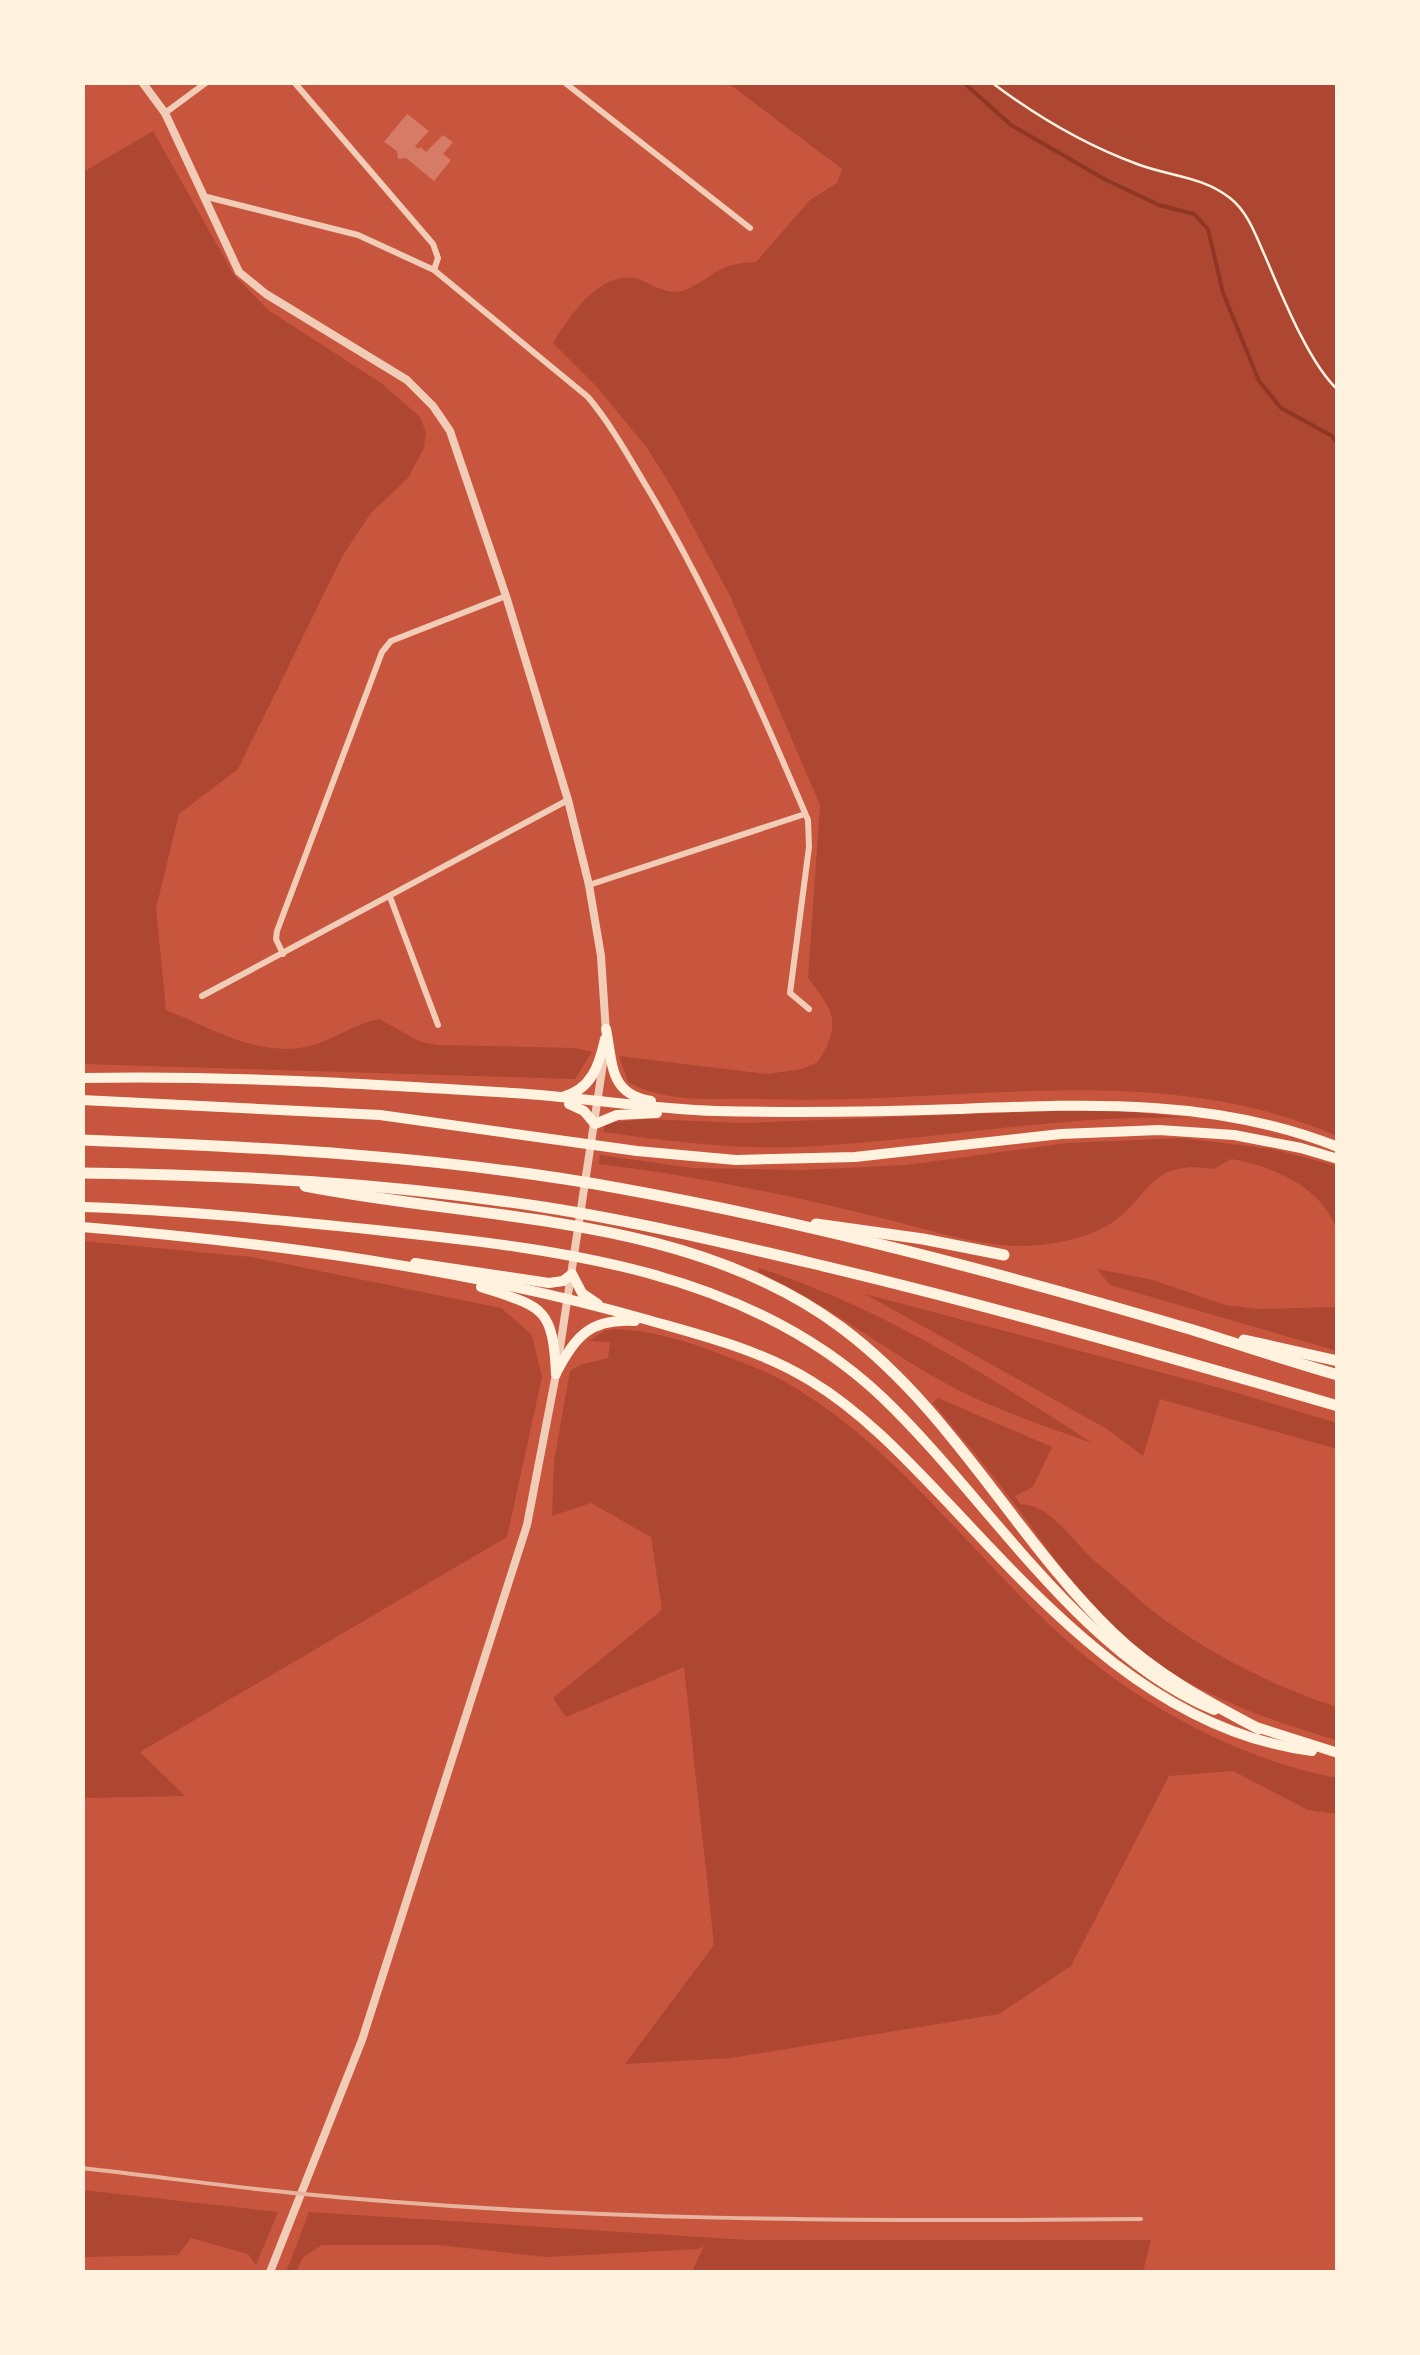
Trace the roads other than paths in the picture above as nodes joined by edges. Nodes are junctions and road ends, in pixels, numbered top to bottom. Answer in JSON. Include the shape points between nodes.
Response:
{"nodes":[{"id":1,"x":142,"y":82,"type":"edge"},
{"id":2,"x":208,"y":82,"type":"edge"},
{"id":3,"x":294,"y":82,"type":"edge"},
{"id":4,"x":564,"y":82,"type":"edge"},
{"id":5,"x":165,"y":113,"type":"junction"},
{"id":6,"x":202,"y":196,"type":"junction"},
{"id":7,"x":750,"y":228,"type":"dead end"},
{"id":8,"x":434,"y":270,"type":"junction"},
{"id":9,"x":506,"y":596,"type":"junction"},
{"id":10,"x":568,"y":800,"type":"junction"},
{"id":11,"x":805,"y":814,"type":"junction"},
{"id":12,"x":589,"y":885,"type":"junction"},
{"id":13,"x":390,"y":897,"type":"junction"},
{"id":14,"x":283,"y":954,"type":"junction"},
{"id":15,"x":202,"y":996,"type":"dead end"},
{"id":16,"x":809,"y":1009,"type":"dead end"},
{"id":17,"x":438,"y":1025,"type":"dead end"},
{"id":18,"x":606,"y":1034,"type":"junction"},
{"id":19,"x":82,"y":1078,"type":"edge"},
{"id":20,"x":544,"y":1096,"type":"junction"},
{"id":21,"x":558,"y":1098,"type":"junction"},
{"id":22,"x":82,"y":1100,"type":"edge"},
{"id":23,"x":598,"y":1102,"type":"junction"},
{"id":24,"x":711,"y":1111,"type":"junction"},
{"id":25,"x":595,"y":1124,"type":"junction"},
{"id":26,"x":82,"y":1140,"type":"edge"},
{"id":27,"x":1338,"y":1147,"type":"edge"},
{"id":28,"x":1338,"y":1160,"type":"edge"},
{"id":29,"x":82,"y":1173,"type":"edge"},
{"id":30,"x":255,"y":1176,"type":"junction"},
{"id":31,"x":82,"y":1207,"type":"edge"},
{"id":32,"x":746,"y":1214,"type":"junction"},
{"id":33,"x":82,"y":1227,"type":"edge"},
{"id":34,"x":1004,"y":1255,"type":"dead end"},
{"id":35,"x":367,"y":1260,"type":"junction"},
{"id":36,"x":432,"y":1272,"type":"junction"},
{"id":37,"x":572,"y":1274,"type":"junction"},
{"id":38,"x":568,"y":1300,"type":"junction"},
{"id":39,"x":608,"y":1309,"type":"junction"},
{"id":40,"x":661,"y":1324,"type":"junction"},
{"id":41,"x":1190,"y":1330,"type":"junction"},
{"id":42,"x":1338,"y":1361,"type":"edge"},
{"id":43,"x":556,"y":1374,"type":"junction"},
{"id":44,"x":1338,"y":1375,"type":"edge"},
{"id":45,"x":1338,"y":1406,"type":"edge"},
{"id":46,"x":1259,"y":1728,"type":"junction"},
{"id":47,"x":1338,"y":1754,"type":"edge"},
{"id":48,"x":270,"y":2272,"type":"edge"}],
"edges":[{"from":1,"to":5,"type":"street"},
{"from":2,"to":5,"type":"street"},
{"from":3,"to":8,"type":"street","via":[[433,244]]},
{"from":4,"to":7,"type":"street"},
{"from":5,"to":6,"type":"street"},
{"from":6,"to":8,"type":"street","via":[[358,235]]},
{"from":6,"to":9,"type":"street","via":[[240,272],[406,380],[433,406],[450,430]]},
{"from":8,"to":11,"type":"street","via":[[605,418],[678,540]]},
{"from":9,"to":10,"type":"street"},
{"from":9,"to":14,"type":"street","via":[[391,642],[382,652],[278,931]]},
{"from":10,"to":12,"type":"street"},
{"from":10,"to":13,"type":"street"},
{"from":11,"to":12,"type":"street"},
{"from":11,"to":16,"type":"street","via":[[809,847],[790,993]]},
{"from":12,"to":18,"type":"street"},
{"from":13,"to":14,"type":"street"},
{"from":13,"to":17,"type":"street"},
{"from":14,"to":15,"type":"street"},
{"from":18,"to":21,"type":"highway","via":[[590,1081]]},
{"from":18,"to":23,"type":"street"},
{"from":18,"to":24,"type":"highway","via":[[625,1092]]},
{"from":19,"to":20,"type":"highway"},
{"from":20,"to":21,"type":"highway"},
{"from":20,"to":25,"type":"highway","via":[[584,1110]]},
{"from":21,"to":23,"type":"highway"},
{"from":22,"to":28,"type":"highway","via":[[380,1114],[736,1160],[855,1157],[1159,1130],[1234,1136]]},
{"from":23,"to":24,"type":"highway"},
{"from":23,"to":25,"type":"street"},
{"from":24,"to":25,"type":"highway","via":[[625,1114]]},
{"from":24,"to":27,"type":"highway","via":[[1138,1105],[1251,1120]]},
{"from":25,"to":37,"type":"street"},
{"from":26,"to":32,"type":"highway","via":[[294,1150],[521,1173]]},
{"from":29,"to":30,"type":"highway"},
{"from":30,"to":45,"type":"highway","via":[[450,1194],[677,1232],[988,1307]]},
{"from":30,"to":46,"type":"highway","via":[[621,1236],[727,1266],[793,1296],[842,1328],[917,1395],[1116,1636],[1170,1677]]},
{"from":31,"to":46,"type":"highway","via":[[492,1244],[648,1273],[744,1305],[798,1333],[881,1396],[1067,1601],[1142,1670]]},
{"from":32,"to":34,"type":"highway"},
{"from":32,"to":41,"type":"highway"},
{"from":33,"to":35,"type":"highway"},
{"from":35,"to":36,"type":"highway"},
{"from":35,"to":37,"type":"highway","via":[[549,1282]]},
{"from":36,"to":38,"type":"highway"},
{"from":36,"to":43,"type":"highway","via":[[543,1313],[552,1326]]},
{"from":37,"to":38,"type":"street"},
{"from":37,"to":39,"type":"highway","via":[[582,1293]]},
{"from":38,"to":39,"type":"highway"},
{"from":38,"to":43,"type":"street"},
{"from":39,"to":40,"type":"highway"},
{"from":40,"to":43,"type":"highway","via":[[619,1320],[593,1326],[572,1344]]},
{"from":40,"to":47,"type":"highway","via":[[761,1356],[831,1395],[903,1456],[1053,1612],[1164,1698],[1266,1742]]},
{"from":41,"to":42,"type":"highway"},
{"from":41,"to":44,"type":"highway"},
{"from":43,"to":48,"type":"street","via":[[528,1526],[382,1983]]},
{"from":46,"to":47,"type":"highway"}]}
